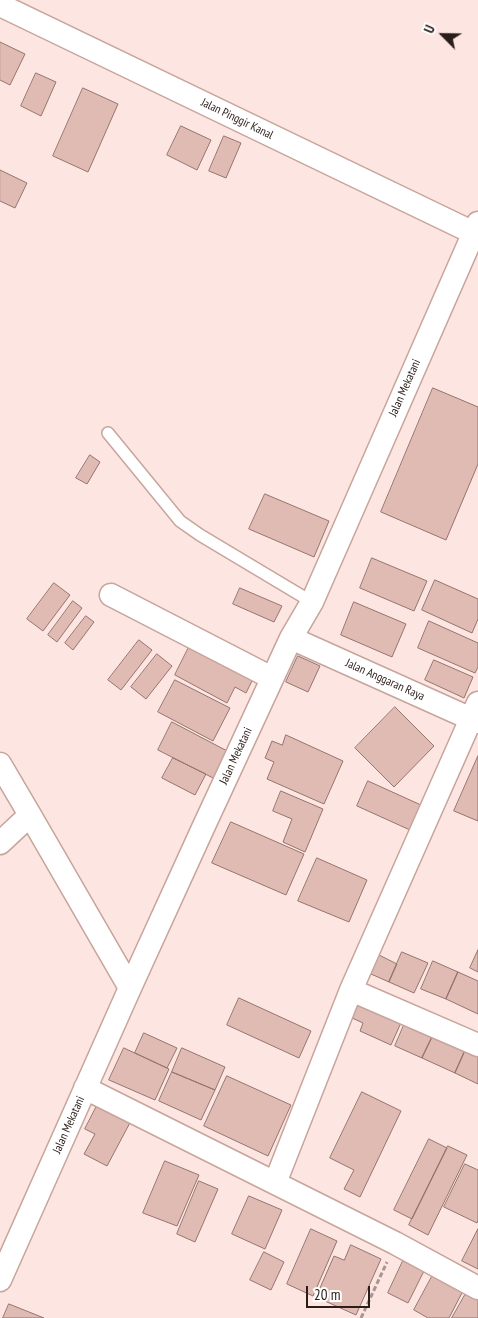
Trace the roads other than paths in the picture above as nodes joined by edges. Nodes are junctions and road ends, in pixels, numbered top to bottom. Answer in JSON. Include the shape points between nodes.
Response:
{"nodes":[{"id":1,"x":0,"y":5,"type":"edge"},
{"id":2,"x":476,"y":230,"type":"edge"},
{"id":3,"x":108,"y":433,"type":"dead end"},
{"id":4,"x":111,"y":595,"type":"dead end"},
{"id":5,"x":312,"y":602,"type":"junction"},
{"id":6,"x":291,"y":638,"type":"junction"},
{"id":7,"x":272,"y":678,"type":"junction"},
{"id":8,"x":476,"y":714,"type":"edge"},
{"id":9,"x":0,"y":764,"type":"edge"},
{"id":10,"x":30,"y":815,"type":"junction"},
{"id":11,"x":0,"y":843,"type":"edge"},
{"id":12,"x":130,"y":988,"type":"junction"},
{"id":13,"x":351,"y":990,"type":"junction"},
{"id":14,"x":478,"y":1045,"type":"edge"},
{"id":15,"x":85,"y":1088,"type":"junction"},
{"id":16,"x":275,"y":1183,"type":"junction"},
{"id":17,"x":0,"y":1280,"type":"edge"},
{"id":18,"x":478,"y":1288,"type":"edge"}],
"edges":[{"from":1,"to":2,"type":"street","name":"Jalan Pinggir Kanal"},
{"from":2,"to":5,"type":"street","name":"Jalan Mekatani"},
{"from":3,"to":5,"type":"lane","via":[[180,521]]},
{"from":4,"to":7,"type":"street"},
{"from":5,"to":6,"type":"street","name":"Jalan Mekatani"},
{"from":6,"to":7,"type":"street","name":"Jalan Mekatani"},
{"from":6,"to":8,"type":"street","name":"Jalan Anggaran Raya"},
{"from":7,"to":12,"type":"street","name":"Jalan Mekatani"},
{"from":8,"to":13,"type":"street"},
{"from":9,"to":10,"type":"street"},
{"from":10,"to":11,"type":"street"},
{"from":10,"to":12,"type":"street"},
{"from":12,"to":15,"type":"street","name":"Jalan Mekatani"},
{"from":13,"to":14,"type":"street"},
{"from":13,"to":16,"type":"street"},
{"from":15,"to":16,"type":"street"},
{"from":15,"to":17,"type":"street","name":"Jalan Mekatani"},
{"from":16,"to":18,"type":"street"}]}
